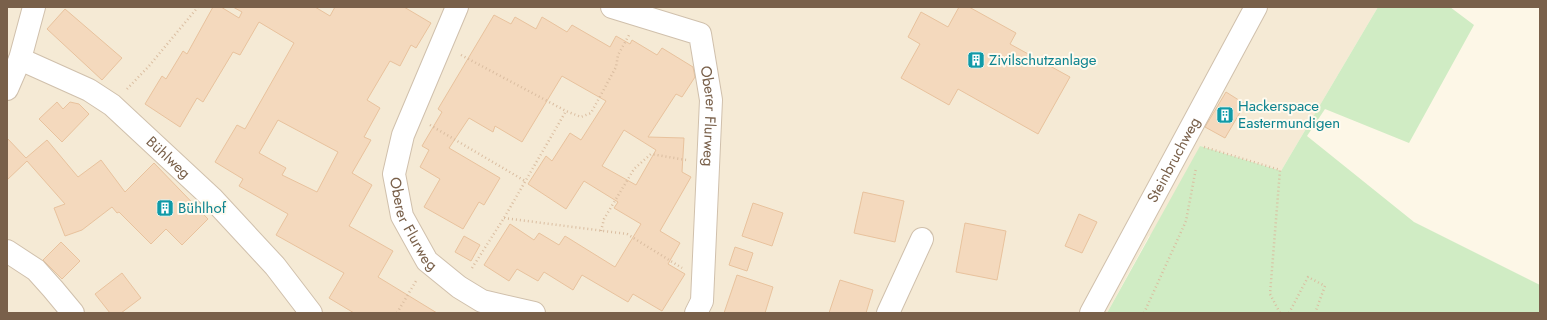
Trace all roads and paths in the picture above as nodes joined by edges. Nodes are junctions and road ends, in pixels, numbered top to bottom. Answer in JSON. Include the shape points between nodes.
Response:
{"nodes":[{"id":1,"x":34,"y":7,"type":"edge"},
{"id":2,"x":198,"y":7,"type":"edge"},
{"id":3,"x":456,"y":7,"type":"edge"},
{"id":4,"x":612,"y":7,"type":"edge"},
{"id":5,"x":1256,"y":7,"type":"edge"},
{"id":6,"x":639,"y":16,"type":"junction"},
{"id":7,"x":441,"y":44,"type":"junction"},
{"id":8,"x":20,"y":59,"type":"junction"},
{"id":9,"x":7,"y":89,"type":"edge"},
{"id":10,"x":112,"y":105,"type":"junction"},
{"id":11,"x":566,"y":111,"type":"junction"},
{"id":12,"x":412,"y":115,"type":"junction"},
{"id":13,"x":1200,"y":146,"type":"dead end"},
{"id":14,"x":1197,"y":161,"type":"dead end"},
{"id":15,"x":708,"y":164,"type":"junction"},
{"id":16,"x":525,"y":181,"type":"junction"},
{"id":17,"x":504,"y":218,"type":"junction"},
{"id":18,"x":601,"y":231,"type":"junction"},
{"id":19,"x":922,"y":239,"type":"dead end"},
{"id":20,"x":7,"y":250,"type":"edge"},
{"id":21,"x":427,"y":261,"type":"junction"},
{"id":22,"x":703,"y":280,"type":"junction"},
{"id":23,"x":459,"y":287,"type":"junction"},
{"id":24,"x":73,"y":313,"type":"edge"},
{"id":25,"x":311,"y":313,"type":"edge"},
{"id":26,"x":397,"y":313,"type":"edge"},
{"id":27,"x":534,"y":313,"type":"edge"},
{"id":28,"x":696,"y":313,"type":"edge"},
{"id":29,"x":888,"y":313,"type":"edge"},
{"id":30,"x":1091,"y":313,"type":"edge"},
{"id":31,"x":1144,"y":313,"type":"edge"},
{"id":32,"x":1280,"y":313,"type":"edge"},
{"id":33,"x":1289,"y":313,"type":"edge"},
{"id":34,"x":1315,"y":313,"type":"edge"}],
"edges":[{"from":1,"to":8,"type":"street"},
{"from":2,"to":10,"type":"path"},
{"from":3,"to":7,"type":"street","name":"Oberer Flurweg"},
{"from":4,"to":6,"type":"street","name":"Oberer Flurweg"},
{"from":5,"to":30,"type":"street","name":"Steinbruchweg"},
{"from":6,"to":11,"type":"path","via":[[591,113],[582,117]]},
{"from":6,"to":15,"type":"street","name":"Oberer Flurweg","via":[[700,34],[711,100]]},
{"from":7,"to":11,"type":"path"},
{"from":7,"to":12,"type":"street","name":"Oberer Flurweg"},
{"from":8,"to":9,"type":"street"},
{"from":8,"to":10,"type":"street","name":"Bühlweg","via":[[89,90]]},
{"from":10,"to":25,"type":"street","name":"Bühlweg","via":[[217,203],[275,266]]},
{"from":11,"to":16,"type":"path"},
{"from":12,"to":16,"type":"path"},
{"from":12,"to":21,"type":"street","name":"Oberer Flurweg","via":[[403,135],[394,174],[402,216]]},
{"from":13,"to":32,"type":"path","via":[[1280,170],[1270,294]]},
{"from":14,"to":31,"type":"path","via":[[1186,221]]},
{"from":15,"to":18,"type":"path","via":[[651,154],[634,169],[604,219]]},
{"from":15,"to":22,"type":"street","name":"Oberer Flurweg"},
{"from":16,"to":17,"type":"path"},
{"from":17,"to":18,"type":"path"},
{"from":17,"to":23,"type":"path"},
{"from":18,"to":22,"type":"path","via":[[627,234]]},
{"from":19,"to":29,"type":"street"},
{"from":20,"to":24,"type":"street","via":[[36,270]]},
{"from":21,"to":23,"type":"street","name":"Oberer Flurweg"},
{"from":21,"to":26,"type":"path"},
{"from":22,"to":28,"type":"street","name":"Oberer Flurweg","via":[[702,301]]},
{"from":23,"to":27,"type":"street","name":"Oberer Flurweg","via":[[482,301]]},
{"from":33,"to":34,"type":"path","via":[[1308,277],[1325,286]]}]}
